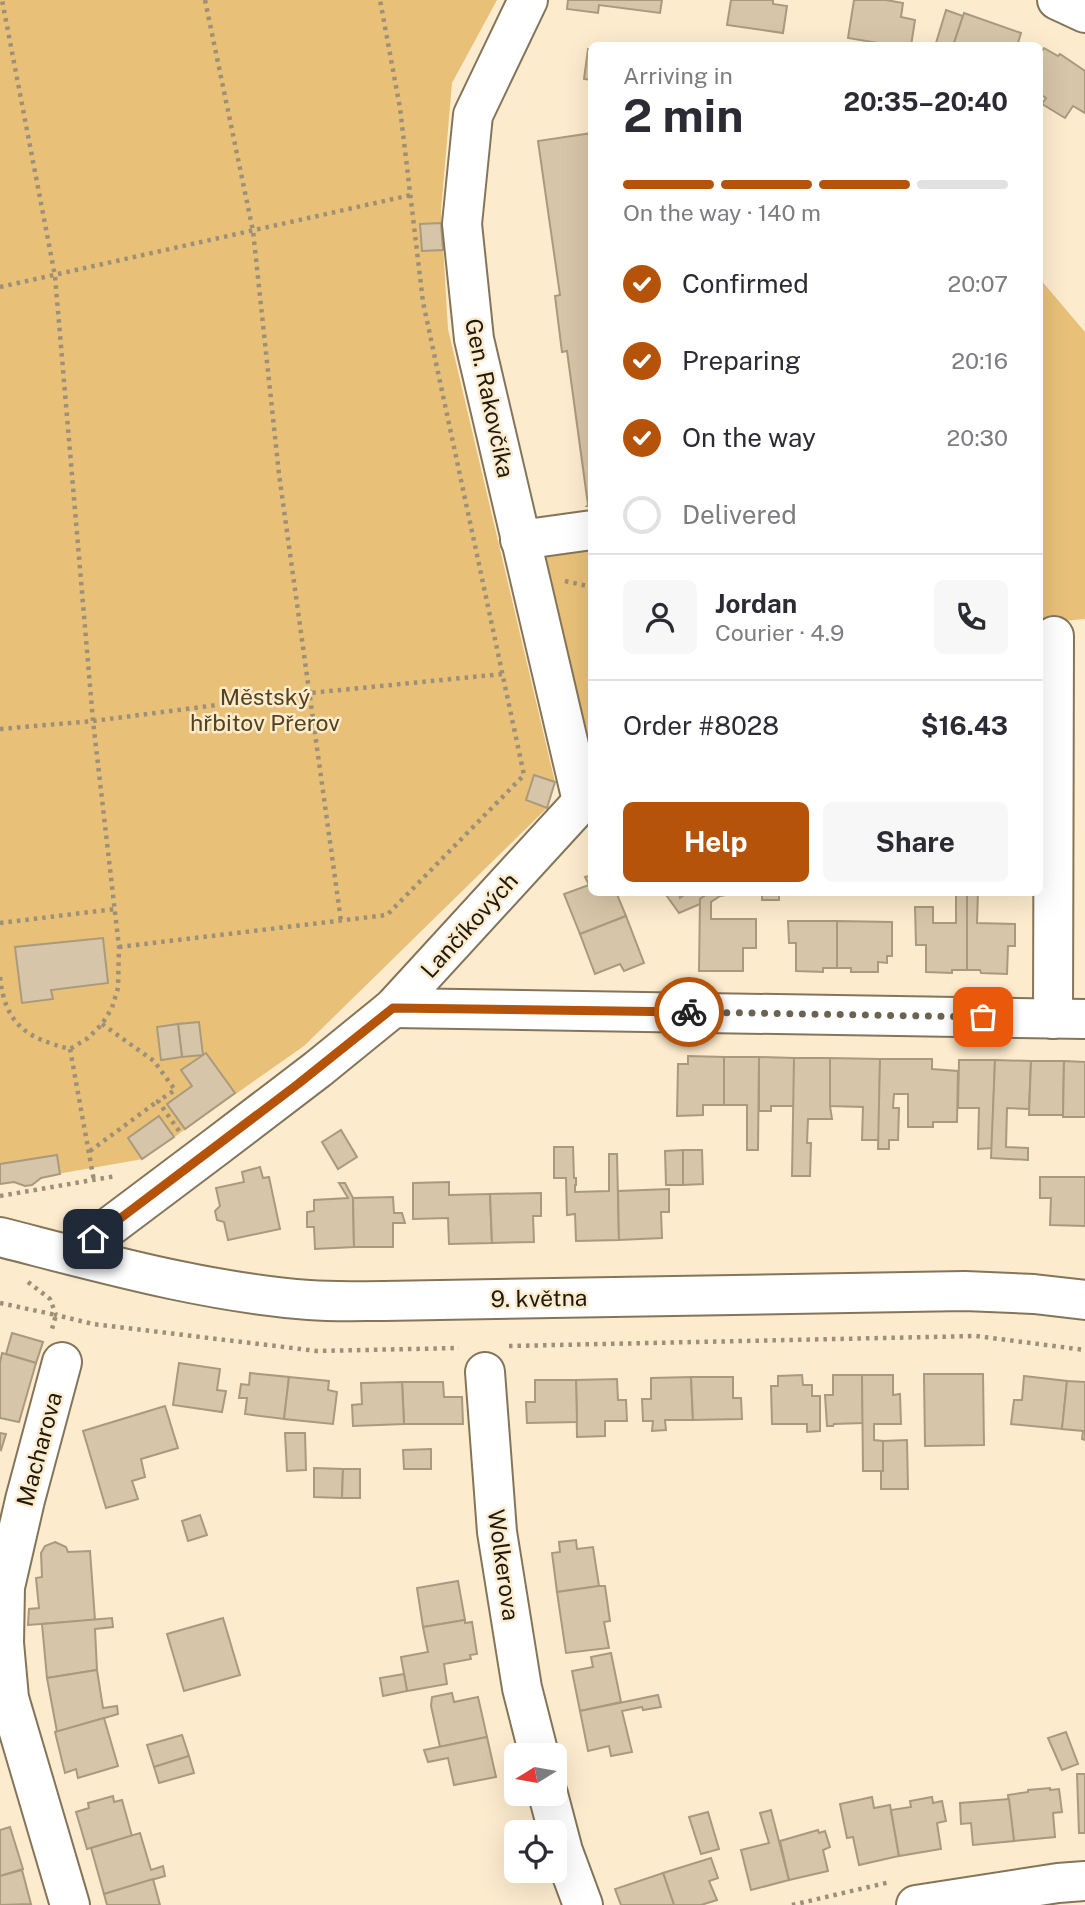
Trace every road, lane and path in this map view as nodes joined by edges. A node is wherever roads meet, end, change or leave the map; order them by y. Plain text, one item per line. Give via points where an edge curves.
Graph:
1 (2, 0) edge
2 (205, 0) edge
3 (380, 0) edge
4 (528, 0) edge
5 (1058, 0) edge
6 (2, 11) edge
7 (1085, 13) edge
8 (411, 195) junction
9 (253, 231) junction
10 (55, 276) junction
11 (0, 287) edge
12 (588, 531) edge
13 (520, 540) junction
14 (1059, 636) edge
15 (503, 674) junction
16 (310, 693) junction
17 (93, 720) junction
18 (0, 729) edge
19 (587, 796) edge
20 (115, 909) junction
21 (341, 921) junction
22 (0, 923) edge
23 (119, 947) junction
24 (0, 977) edge
25 (393, 1008) junction
26 (1069, 1019) edge
27 (102, 1024) junction
28 (70, 1049) junction
29 (158, 1101) junction
30 (184, 1137) dead end
31 (90, 1151) junction
32 (120, 1176) dead end
33 (94, 1181) junction
34 (0, 1196) edge
35 (0, 1237) edge
36 (72, 1255) junction
37 (25, 1280) dead end
38 (1085, 1300) edge
39 (0, 1303) edge
40 (56, 1315) junction
41 (1085, 1350) edge
42 (482, 1355) junction
43 (62, 1362) dead end
44 (535, 1743) edge
45 (551, 1806) edge
46 (1085, 1881) edge
47 (70, 1905) edge
48 (583, 1905) edge
49 (916, 1905) edge

1 - 6 path
2 - 9 path
3 - 8 path
4 - 13 street, Gen. Rakovčíka via 473,115 462,224 474,339
5 - 7 street
6 - 10 path
8 - 9 path
8 - 15 path via 424,302
9 - 10 path
9 - 16 path via 279,474
10 - 11 path
10 - 17 path
12 - 13 street
13 - 19 street, Gen. Rakovčíka
14 - 26 street
15 - 16 path
15 - 21 path via 524,775 387,915
16 - 17 path
16 - 21 path
17 - 18 path
17 - 20 path
19 - 25 street, Lančíkových
20 - 22 path
20 - 23 path
21 - 23 path
23 - 27 path via 118,988
24 - 28 path via 9,1014 30,1034
25 - 26 street
25 - 36 street, Lančíkových
27 - 28 path
27 - 29 path via 155,1060 175,1090
28 - 31 path
29 - 30 path
29 - 31 path
31 - 33 path
32 - 33 path
33 - 34 path
35 - 36 street, 9. května
36 - 38 street, 9. května via 158,1277 310,1300 965,1291
37 - 40 path via 50,1299
39 - 40 path
40 - 42 path via 93,1324 317,1350
41 - 42 path via 976,1336
42 - 44 street, Wolkerova via 497,1532
43 - 47 street, Macharova via 5,1587 4,1643 9,1698
45 - 48 street
46 - 49 street

